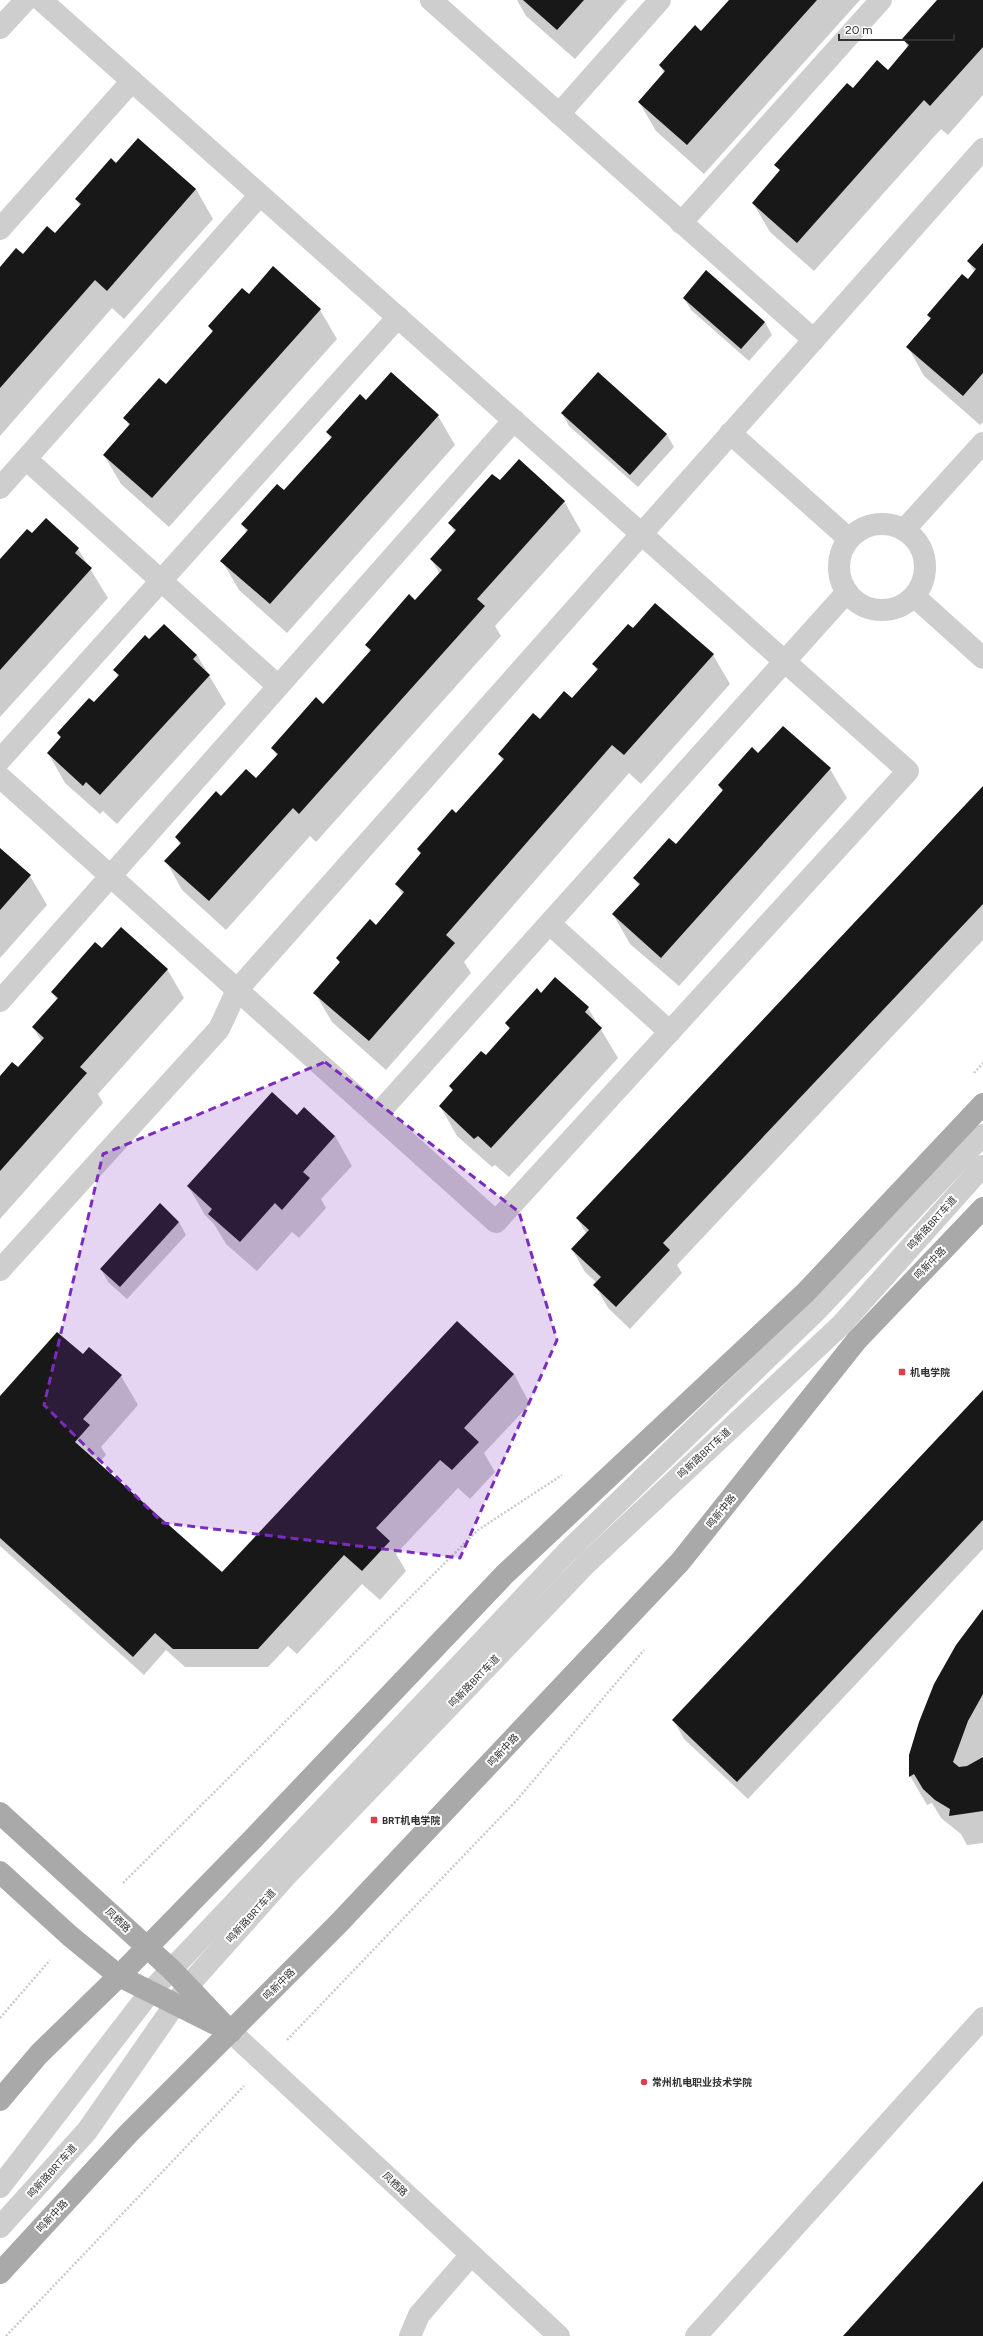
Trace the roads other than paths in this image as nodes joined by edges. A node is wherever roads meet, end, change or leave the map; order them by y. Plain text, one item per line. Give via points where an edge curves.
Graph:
1 (26, 0) edge
2 (40, 0) edge
3 (660, 0) edge
4 (881, 0) edge
5 (436, 2) edge
6 (0, 28) edge
7 (132, 81) junction
8 (559, 114) junction
9 (983, 149) edge
10 (260, 195) junction
11 (682, 223) junction
12 (0, 229) edge
13 (398, 317) junction
14 (814, 340) junction
15 (514, 420) junction
16 (730, 433) junction
17 (983, 443) edge
18 (26, 459) junction
19 (0, 488) edge
20 (904, 530) junction
21 (641, 533) junction
22 (849, 539) junction
23 (161, 581) junction
24 (847, 592) junction
25 (914, 596) junction
26 (983, 658) edge
27 (786, 662) junction
28 (278, 686) junction
29 (0, 760) edge
30 (0, 777) edge
31 (110, 876) junction
32 (550, 924) junction
33 (237, 990) junction
34 (0, 1001) edge
35 (670, 1032) junction
36 (983, 1104) edge
37 (377, 1115) junction
38 (983, 1135) edge
39 (983, 1166) edge
40 (983, 1208) edge
41 (0, 1270) edge
42 (0, 1813) edge
43 (0, 1872) edge
44 (147, 1948) junction
45 (172, 1970) junction
46 (119, 1976) junction
47 (151, 1991) junction
48 (181, 1995) junction
49 (983, 2018) edge
50 (231, 2032) junction
51 (0, 2100) edge
52 (0, 2187) edge
53 (0, 2228) edge
54 (471, 2255) junction
55 (0, 2273) edge
56 (410, 2336) edge
57 (559, 2336) edge
58 (696, 2336) edge

1 - 6 lane
2 - 7 lane
3 - 8 lane
4 - 11 lane
5 - 8 lane
7 - 10 lane
7 - 12 lane
8 - 11 lane
9 - 14 lane
10 - 13 lane
10 - 18 lane
11 - 14 lane
13 - 15 lane
13 - 23 lane
14 - 16 lane
15 - 21 lane
15 - 28 lane
16 - 21 lane
16 - 22 lane
17 - 20 lane
18 - 19 lane
18 - 23 lane
20 - 22 lane via 883,523 868,526
20 - 25 lane via 920,545 925,558 925,573 921,587
21 - 27 lane
21 - 33 lane
22 - 24 lane via 840,555 839,570
23 - 28 lane
23 - 29 lane
24 - 25 lane via 860,604 873,609 887,610 901,606
24 - 27 lane
25 - 26 lane
27 - 32 lane
27 - 35 lane via 908,771
28 - 31 lane
30 - 31 lane
31 - 33 lane
31 - 34 lane
32 - 35 lane
32 - 37 lane
33 - 37 lane
33 - 41 lane via 219,1029
35 - 37 lane via 496,1222
36 - 44 main road via 806,1292 504,1575
38 - 45 lane, 鸣新路BRT车道 via 818,1309 567,1552
39 - 48 lane, 鸣新路BRT车道 via 841,1325 588,1563 286,1876
40 - 50 main road, 鸣新中路 via 857,1340 680,1562 338,1924
42 - 44 main road, 凤栖路
43 - 46 main road, 凤栖路 via 70,1936
44 - 45 main road, 凤栖路
44 - 46 main road
45 - 47 lane, 鸣新路BRT车道
45 - 48 main road, 凤栖路
46 - 47 main road, 凤栖路
46 - 51 main road via 39,2054
47 - 48 main road, 凤栖路
47 - 52 lane, 鸣新路BRT车道
48 - 50 main road, 凤栖路
48 - 53 lane, 鸣新路BRT车道 via 88,2131
49 - 58 lane
50 - 54 lane, 凤栖路
50 - 55 main road, 鸣新中路 via 128,2134
54 - 56 lane via 419,2315
54 - 57 lane, 凤栖路

